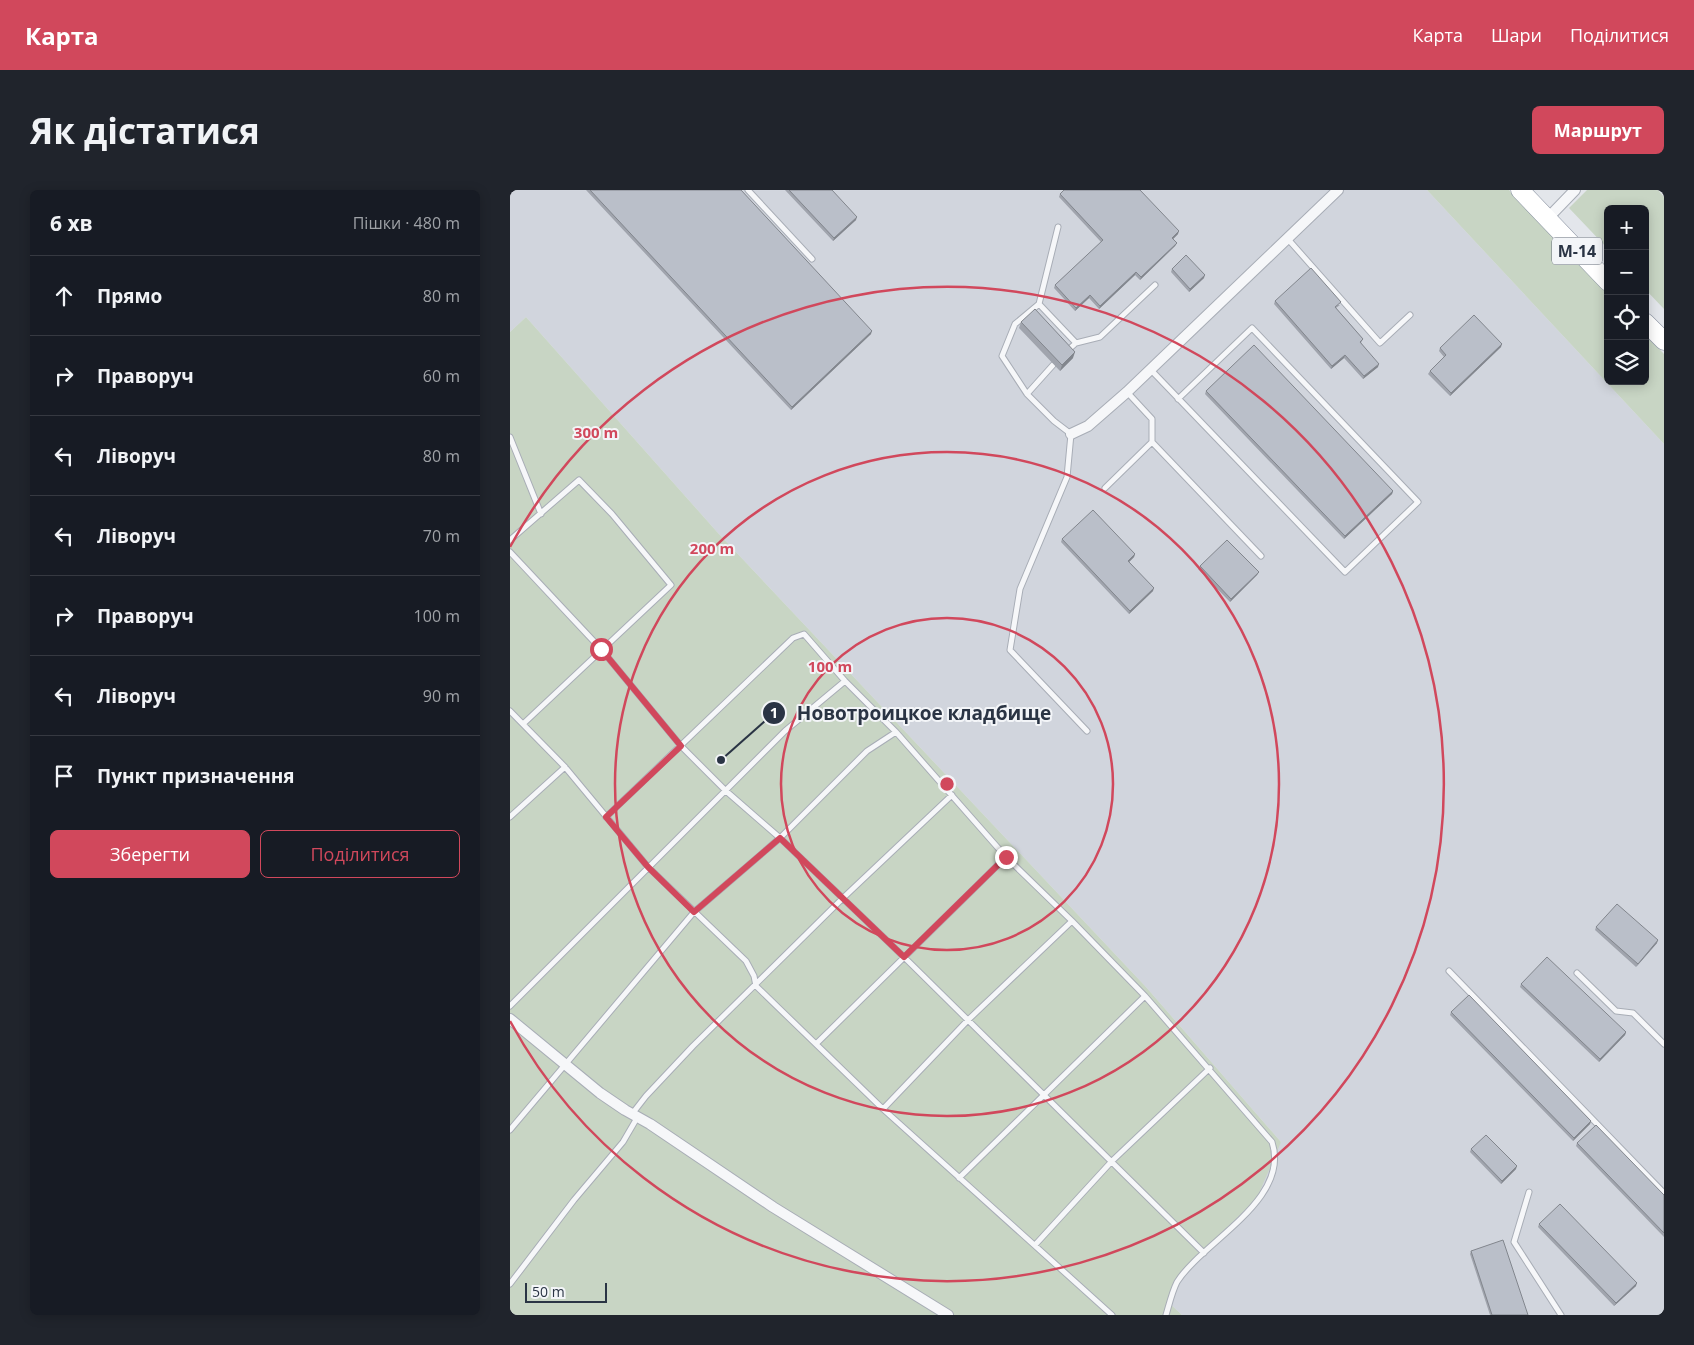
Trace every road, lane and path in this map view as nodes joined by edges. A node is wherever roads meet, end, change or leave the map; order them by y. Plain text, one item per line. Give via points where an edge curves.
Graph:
1 (748, 190) edge
2 (1338, 190) edge
3 (1520, 190) edge
4 (1575, 190) edge
5 (1547, 219) junction
6 (1058, 227) dead end
7 (1287, 238) junction
8 (812, 259) dead end
9 (1604, 278) edge
10 (1155, 285) dead end
11 (1040, 304) junction
12 (1410, 315) dead end
13 (1649, 326) edge
14 (1663, 338) edge
15 (1076, 343) junction
16 (1067, 352) edge
17 (1054, 365) edge
18 (1151, 370) junction
19 (1127, 392) junction
20 (1027, 394) junction
21 (1178, 399) junction
22 (1071, 434) junction
23 (510, 437) edge
24 (1152, 442) junction
25 (1105, 488) dead end
26 (541, 514) junction
27 (510, 540) edge
28 (510, 552) edge
29 (1261, 556) dead end
30 (601, 649) junction
31 (845, 681) junction
32 (510, 711) edge
33 (523, 724) junction
34 (1087, 731) dead end
35 (896, 732) junction
36 (681, 746) junction
37 (565, 767) junction
38 (726, 791) junction
39 (952, 795) junction
40 (510, 816) edge
41 (606, 817) junction
42 (780, 838) junction
43 (1006, 857) junction
44 (648, 867) junction
45 (843, 898) junction
46 (694, 912) junction
47 (1072, 920) junction
48 (904, 957) junction
49 (1449, 971) dead end
50 (1577, 973) dead end
51 (756, 986) junction
52 (1145, 996) junction
53 (510, 1006) edge
54 (510, 1019) edge
55 (968, 1020) junction
56 (817, 1043) junction
57 (1664, 1044) edge
58 (566, 1065) junction
59 (1210, 1068) junction
60 (1043, 1095) junction
61 (883, 1109) junction
62 (634, 1116) junction
63 (510, 1130) edge
64 (1112, 1161) junction
65 (959, 1178) junction
66 (1528, 1192) dead end
67 (1664, 1193) edge
68 (1035, 1245) junction
69 (1204, 1253) junction
70 (510, 1284) edge
71 (948, 1315) edge
72 (1112, 1315) edge
73 (1166, 1315) edge
74 (1561, 1315) edge

1 - 8 lane
2 - 7 street
3 - 5 highway, М-14
4 - 5 street
5 - 9 highway, М-14
6 - 11 lane
7 - 12 lane via 1380,343
7 - 18 street
10 - 15 lane via 1100,337
11 - 15 lane
11 - 20 lane via 1014,324 1002,356
13 - 14 highway
15 - 16 lane
17 - 20 lane
18 - 19 street
18 - 21 lane
19 - 22 street via 1088,426
19 - 24 lane via 1152,419
20 - 22 lane
21 - 21 lane via 1345,572 1418,502 1252,328
22 - 34 lane via 1067,477 1020,589 1010,650
23 - 26 lane
24 - 25 lane
24 - 29 lane
26 - 27 lane
26 - 30 lane via 579,480 671,585
28 - 30 lane
30 - 33 lane
30 - 36 lane
31 - 35 lane
31 - 36 lane via 804,634 793,638
31 - 38 lane via 785,731
32 - 33 lane
33 - 37 lane
35 - 39 lane
35 - 42 lane via 860,758
36 - 38 lane
36 - 41 lane
37 - 40 lane
37 - 41 lane
38 - 42 lane
38 - 44 lane
39 - 43 lane
39 - 45 lane
41 - 44 lane
42 - 45 lane
42 - 46 lane
43 - 47 lane
43 - 48 lane
44 - 46 lane
44 - 53 lane
45 - 48 lane
45 - 51 lane
46 - 51 lane via 746,961
46 - 58 lane
47 - 52 lane
47 - 55 lane
48 - 55 lane
48 - 56 lane
49 - 67 lane
50 - 57 lane via 1616,1011 1633,1013
51 - 56 lane
51 - 62 lane via 646,1096
52 - 59 lane
52 - 60 lane
54 - 58 street
55 - 60 lane
55 - 61 lane
56 - 61 lane
58 - 62 street
58 - 63 lane
59 - 64 lane
59 - 69 lane via 1272,1142 1275,1165 1263,1194 1237,1224
60 - 64 lane
60 - 65 lane
61 - 65 lane
62 - 70 lane via 623,1142
62 - 71 street
64 - 68 lane
64 - 69 lane
65 - 68 lane
66 - 74 lane via 1514,1242
68 - 72 lane
69 - 73 lane via 1178,1282

